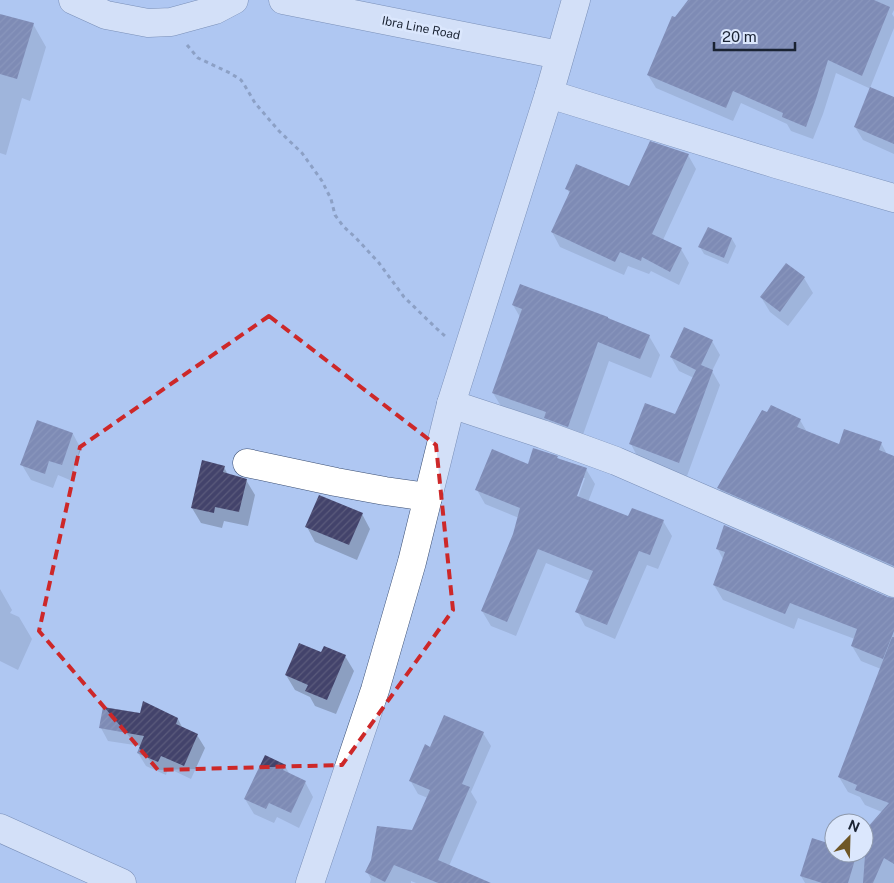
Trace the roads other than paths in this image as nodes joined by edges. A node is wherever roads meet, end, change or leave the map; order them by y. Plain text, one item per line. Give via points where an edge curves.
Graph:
1 (73, 0) edge
2 (234, 0) edge
3 (283, 0) edge
4 (576, 0) edge
5 (559, 55) junction
6 (549, 94) junction
7 (894, 198) edge
8 (451, 404) junction
9 (248, 462) dead end
10 (428, 497) junction
11 (894, 583) edge
12 (0, 828) edge
13 (122, 883) edge
14 (310, 883) edge

1 - 2 street via 106,15 148,23 171,22 215,10
3 - 5 street, Ibra Line Road
4 - 5 street
5 - 6 street
6 - 7 street
6 - 8 street
8 - 10 street
8 - 11 street via 616,461
9 - 10 street via 336,482
10 - 14 street via 375,690
12 - 13 street

